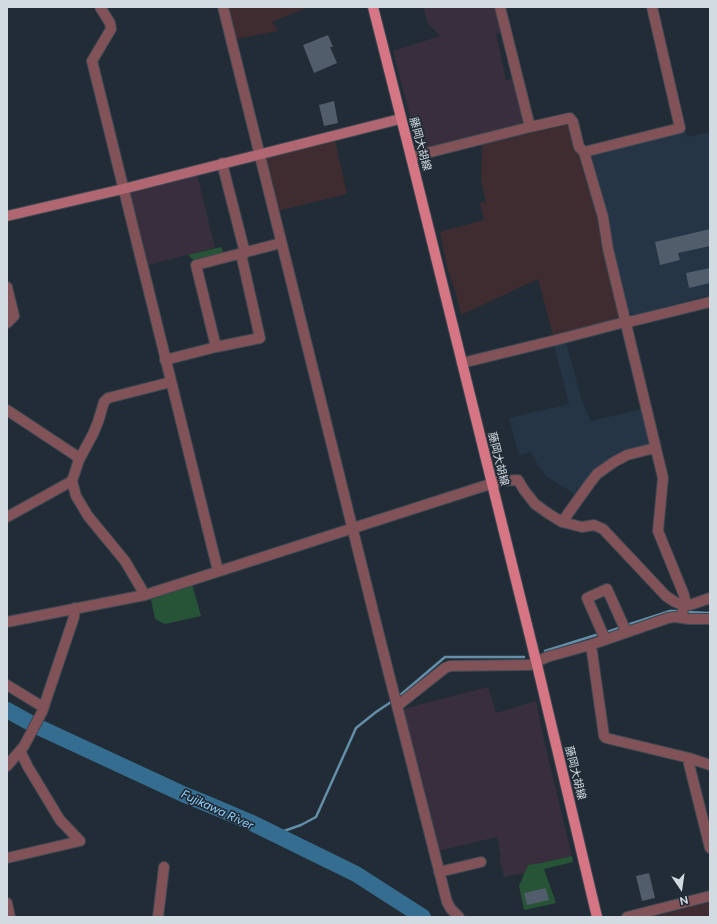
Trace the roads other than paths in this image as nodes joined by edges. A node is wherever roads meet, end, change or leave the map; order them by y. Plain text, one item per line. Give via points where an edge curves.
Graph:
1 (100, 7) edge
2 (223, 7) edge
3 (373, 7) edge
4 (500, 7) edge
5 (652, 7) edge
6 (400, 118) junction
7 (530, 127) junction
8 (584, 152) junction
9 (259, 154) junction
10 (411, 157) junction
11 (222, 163) junction
12 (123, 188) junction
13 (7, 216) edge
14 (282, 243) junction
15 (243, 253) junction
16 (7, 287) edge
17 (710, 302) edge
18 (625, 322) junction
19 (7, 323) edge
20 (216, 348) junction
21 (165, 360) junction
22 (462, 363) junction
23 (171, 382) junction
24 (7, 410) edge
25 (655, 448) junction
26 (79, 460) junction
27 (72, 481) junction
28 (492, 484) junction
29 (7, 517) edge
30 (562, 522) junction
31 (353, 528) junction
32 (218, 570) junction
33 (145, 594) junction
34 (710, 598) edge
35 (75, 608) junction
36 (683, 611) junction
37 (710, 619) edge
38 (7, 622) edge
39 (624, 628) junction
40 (604, 635) junction
41 (590, 645) junction
42 (536, 662) junction
43 (7, 685) edge
44 (396, 701) junction
45 (42, 710) junction
46 (22, 748) junction
47 (688, 758) junction
48 (710, 765) edge
49 (7, 766) edge
50 (710, 848) edge
51 (7, 858) edge
52 (481, 862) dead end
53 (164, 866) dead end
54 (439, 872) junction
55 (710, 896) edge
56 (7, 903) edge
57 (10, 917) edge
58 (158, 917) edge
59 (459, 917) edge
60 (596, 917) edge
61 (627, 917) edge

1 - 12 street via 110,23 111,30 92,61
2 - 9 street
3 - 6 main road, 藤岡大胡線
4 - 7 street
5 - 8 street via 680,128
6 - 9 street
6 - 10 main road, 藤岡大胡線
7 - 8 street via 570,118 579,147
7 - 10 street
8 - 18 street via 603,216
9 - 11 street
9 - 14 street
10 - 22 main road, 藤岡大胡線
11 - 12 street
11 - 15 street
12 - 13 street
12 - 21 street
14 - 15 street
14 - 31 street
15 - 20 street via 260,338
15 - 20 street via 196,265
16 - 19 street via 14,316
17 - 18 street
18 - 22 street
18 - 25 street
20 - 21 street
21 - 23 street
22 - 28 main road, 藤岡大胡線
23 - 26 street via 108,398
23 - 32 street
24 - 26 street
25 - 30 street via 627,455 603,470 590,483
25 - 36 street via 662,478 658,531 684,595
26 - 27 street
27 - 29 street
27 - 33 street via 76,496 88,516 125,561
28 - 30 street via 518,480 535,504
28 - 31 street
28 - 42 main road, 藤岡大胡線
30 - 36 street via 582,527 594,525 603,529
31 - 32 street
31 - 44 street
32 - 33 street
33 - 35 street
34 - 36 street via 690,605
35 - 38 street
35 - 45 street
36 - 37 street
36 - 39 street via 675,617
39 - 40 street
39 - 40 street via 607,589 587,598
40 - 41 street
41 - 42 street
41 - 47 street via 604,736
42 - 44 street via 526,665 450,666
42 - 60 main road, 藤岡大胡線
43 - 45 street
44 - 54 street
45 - 46 street
46 - 49 street
46 - 51 street via 28,767 60,820 80,841
47 - 48 street
47 - 50 street
52 - 54 street
53 - 58 street
54 - 59 street via 446,902
55 - 61 street
56 - 57 street

